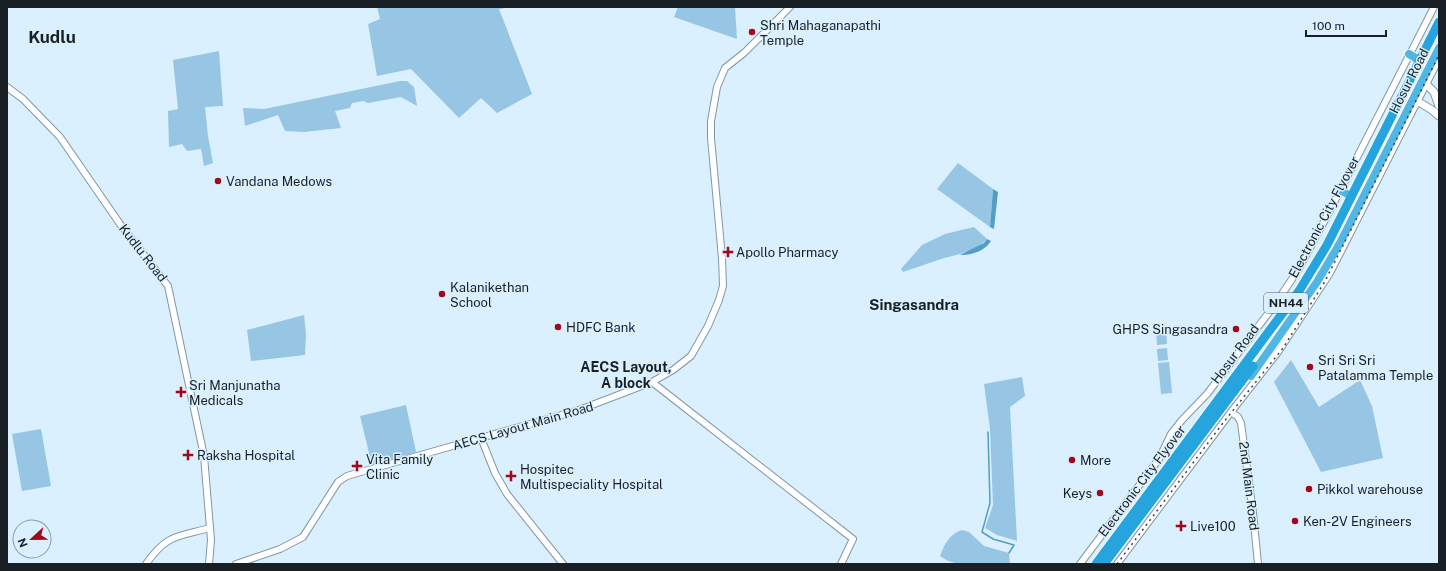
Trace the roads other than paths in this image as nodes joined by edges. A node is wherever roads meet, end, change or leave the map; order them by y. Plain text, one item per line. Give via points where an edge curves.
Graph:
1 (790, 7) edge
2 (1434, 7) edge
3 (1439, 15) edge
4 (1439, 22) edge
5 (1439, 34) edge
6 (1439, 48) edge
7 (1409, 54) junction
8 (1439, 58) edge
9 (1417, 59) junction
10 (1426, 84) junction
11 (7, 87) edge
12 (1415, 100) junction
13 (1439, 106) edge
14 (1439, 116) edge
15 (1340, 190) junction
16 (1349, 194) junction
17 (652, 382) junction
18 (1231, 412) junction
19 (481, 438) junction
20 (210, 528) junction
21 (146, 564) edge
22 (209, 564) edge
23 (236, 564) edge
24 (563, 564) edge
25 (841, 564) edge
26 (1080, 564) edge
27 (1092, 564) edge
28 (1096, 564) edge
29 (1104, 564) edge
30 (1109, 564) edge
31 (1117, 564) edge
32 (1258, 564) edge

1 - 17 street, AECS Layout Main Road via 750,48 725,68 717,87 711,138 722,258 721,292 695,352 677,368
2 - 7 street
3 - 9 highway, Hosur Road / NH44
4 - 28 highway, Electronic City Flyover via 1327,245 1299,291
5 - 29 highway, Electronic City Flyover via 1324,260 1292,310
6 - 12 highway, Hosur Road / NH44
7 - 9 highway
7 - 15 street
8 - 10 street
9 - 16 highway, Hosur Road / NH44
10 - 12 street
10 - 13 main road via 1434,92
11 - 20 street, Kudlu Road via 23,99 60,138 120,224 168,286 204,456
12 - 14 main road
12 - 18 street via 1330,273 1278,352
12 - 30 highway, Hosur Road / NH44 via 1340,243 1313,288 1277,341
15 - 16 highway
15 - 26 street via 1298,270 1276,303 1207,394 1175,429 1158,459
16 - 27 highway, Hosur Road / NH44 via 1324,243 1272,324
17 - 19 street, AECS Layout Main Road via 579,410
17 - 25 street via 853,539
18 - 31 street
18 - 32 street, 2nd Main Road via 1241,422
19 - 23 street, AECS Layout Main Road via 347,476 338,482 303,537 280,549
19 - 24 street via 495,473 507,494
20 - 21 street via 169,539
20 - 22 street, Kudlu Road

